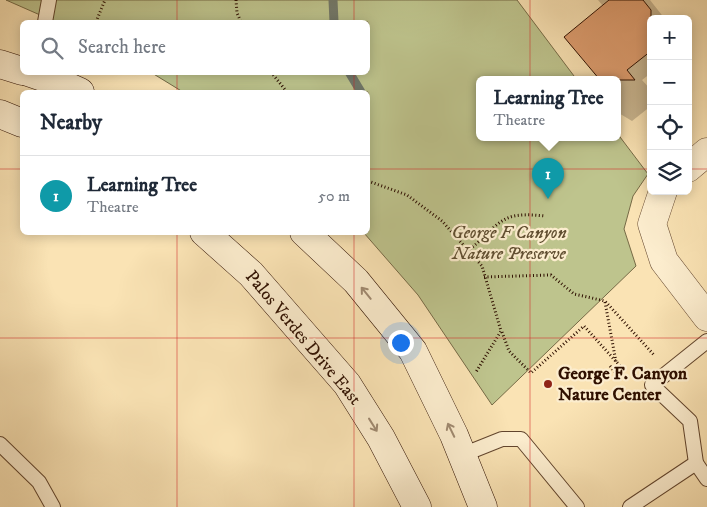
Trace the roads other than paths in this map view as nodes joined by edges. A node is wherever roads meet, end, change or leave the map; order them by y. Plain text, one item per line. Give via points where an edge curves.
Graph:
1 (49, 0) edge
2 (45, 20) edge
3 (0, 64) edge
4 (20, 70) edge
5 (36, 75) edge
6 (76, 90) edge
7 (0, 114) edge
8 (20, 122) edge
9 (707, 152) edge
10 (692, 165) edge
11 (662, 195) edge
12 (207, 235) edge
13 (307, 235) edge
14 (707, 317) edge
15 (707, 341) edge
16 (0, 444) edge
17 (462, 455) junction
18 (696, 463) junction
19 (707, 478) edge
20 (53, 507) edge
21 (417, 507) edge
22 (483, 507) edge
23 (577, 507) edge
24 (630, 507) edge

1 - 2 lane
3 - 4 main road
5 - 6 main road
7 - 8 main road
9 - 10 main road
11 - 14 main road via 652,224 664,261
12 -> 21 main road, Palos Verdes Drive East via 251,274 347,384 381,438
17 -> 13 main road via 413,352 356,281
15 - 18 lane via 652,384 690,421
16 - 20 lane via 39,482
17 - 22 main road
17 - 23 lane via 502,439 521,439
18 - 19 lane
18 - 24 lane

